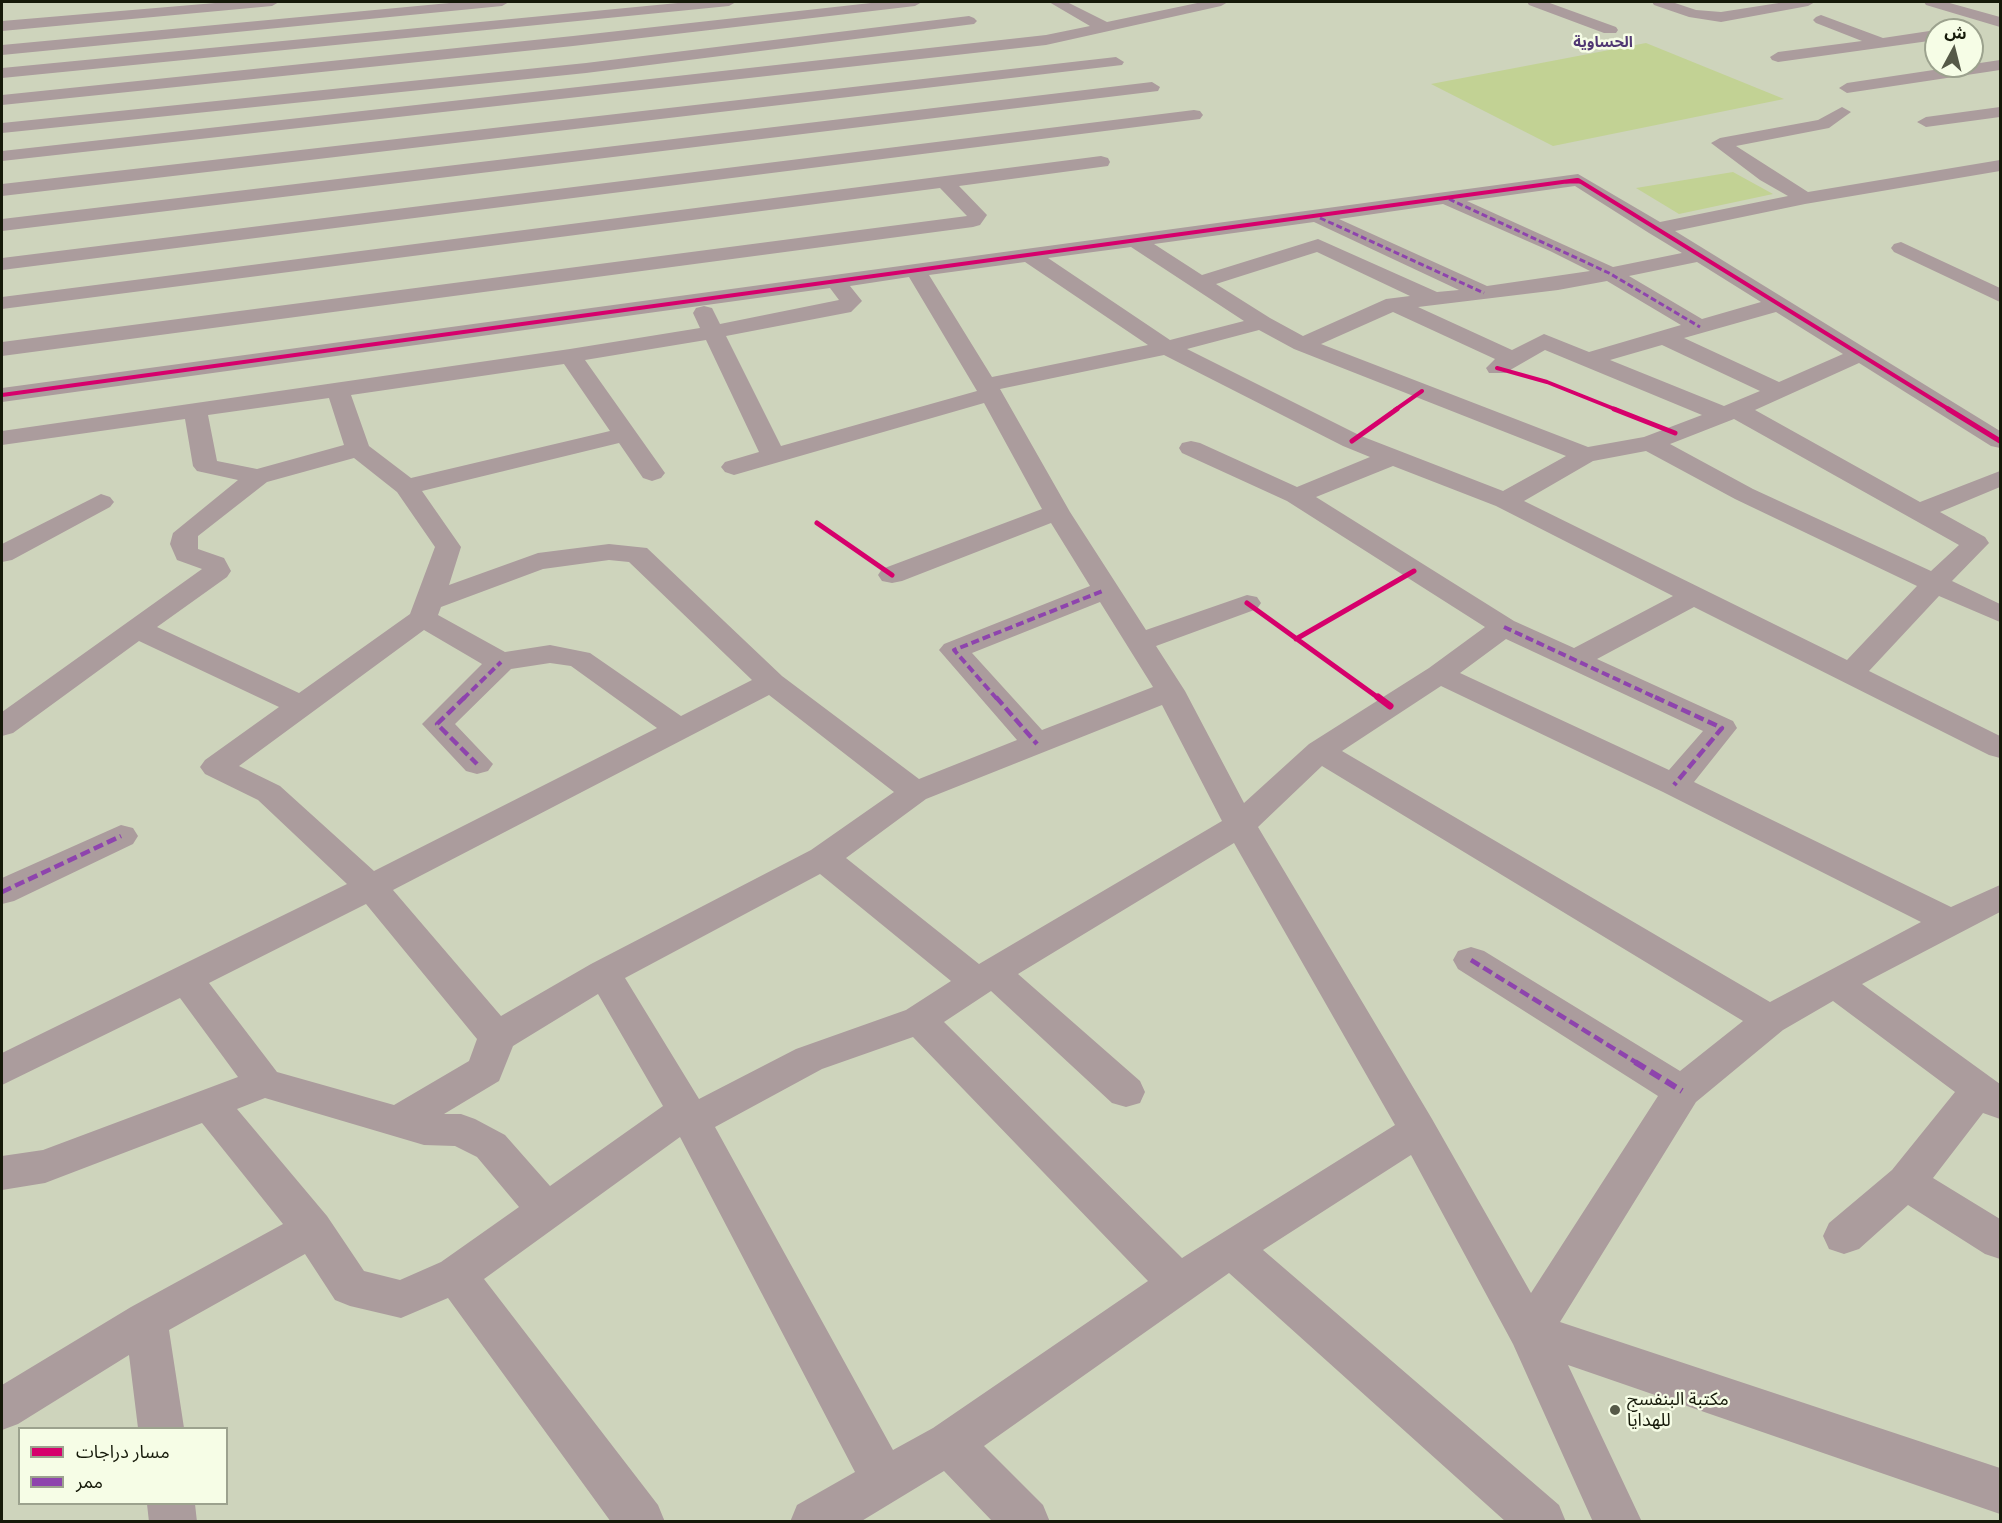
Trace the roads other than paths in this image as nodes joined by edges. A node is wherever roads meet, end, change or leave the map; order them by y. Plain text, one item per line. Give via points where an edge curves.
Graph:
1 (272, 2) edge
2 (502, 2) edge
3 (729, 2) edge
4 (915, 2) edge
5 (1056, 2) edge
6 (1221, 2) edge
7 (1534, 2) edge
8 (1659, 2) edge
9 (1714, 2) edge
10 (1808, 2) edge
11 (1931, 2) edge
12 (246, 3) edge
13 (827, 7) edge
14 (559, 10) edge
15 (1744, 13) junction
16 (1821, 20) dead end
17 (969, 21) dead end
18 (2001, 25) edge
19 (2, 26) edge
20 (246, 26) junction
21 (1103, 26) junction
22 (1984, 29) edge
23 (1610, 30) dead end
24 (859, 36) junction
25 (1924, 37) edge
26 (1046, 40) junction
27 (573, 41) junction
28 (1882, 43) junction
29 (246, 49) junction
30 (2, 50) edge
31 (1778, 57) dead end
32 (881, 59) junction
33 (1116, 62) junction
34 (2001, 65) edge
35 (586, 68) junction
36 (2, 73) edge
37 (246, 75) junction
38 (901, 87) junction
39 (1152, 87) junction
40 (1847, 88) dead end
41 (597, 90) junction
42 (2, 100) edge
43 (247, 103) junction
44 (1842, 112) dead end
45 (2001, 112) edge
46 (932, 113) junction
47 (611, 120) junction
48 (1926, 122) dead end
49 (2, 128) edge
50 (247, 129) junction
51 (960, 144) junction
52 (626, 150) junction
53 (876, 155) junction
54 (2, 156) edge
55 (247, 162) junction
56 (1101, 162) dead end
57 (2001, 166) edge
58 (1972, 171) junction
59 (944, 182) junction
60 (642, 184) junction
61 (2001, 185) edge
62 (901, 187) junction
63 (2, 190) edge
64 (247, 195) junction
65 (1447, 198) junction
66 (1805, 198) junction
67 (1317, 216) junction
68 (659, 218) junction
69 (2, 225) edge
70 (1656, 229) junction
71 (248, 233) junction
72 (1136, 241) junction
73 (944, 245) junction
74 (1901, 248) dead end
75 (1029, 255) junction
76 (1698, 256) junction
77 (678, 259) junction
78 (2, 264) edge
79 (916, 271) junction
80 (248, 272) junction
81 (1609, 273) junction
82 (836, 282) junction
83 (1200, 282) junction
84 (1484, 293) junction
85 (2001, 296) edge
86 (1434, 299) junction
87 (698, 300) junction
88 (2, 303) edge
89 (1394, 304) junction
90 (1779, 304) junction
91 (248, 316) junction
92 (1262, 323) junction
93 (1700, 327) junction
94 (713, 332) junction
95 (1663, 338) junction
96 (1302, 344) junction
97 (1167, 348) junction
98 (2, 349) edge
99 (1861, 354) junction
100 (570, 356) junction
101 (1588, 359) junction
102 (249, 362) junction
103 (337, 388) junction
104 (989, 389) junction
105 (1779, 391) junction
106 (2, 395) edge
107 (249, 401) junction
108 (195, 409) junction
109 (1730, 412) junction
110 (626, 434) junction
111 (2, 438) edge
112 (2001, 441) edge
113 (1650, 443) junction
114 (1191, 448) dead end
115 (358, 449) junction
116 (1586, 455) junction
117 (773, 456) junction
118 (1392, 456) junction
119 (734, 467) dead end
120 (652, 473) dead end
121 (258, 477) junction
122 (2001, 478) edge
123 (406, 487) junction
124 (1296, 496) junction
125 (101, 501) dead end
126 (1505, 501) junction
127 (1920, 511) junction
128 (1057, 512) junction
129 (2, 554) edge
130 (892, 575) dead end
131 (1935, 583) junction
132 (1105, 590) junction
133 (1695, 595) junction
134 (1247, 603) dead end
135 (425, 610) junction
136 (2001, 614) edge
137 (1504, 627) junction
138 (138, 629) junction
139 (1138, 644) junction
140 (1574, 660) junction
141 (501, 662) junction
142 (1852, 672) junction
143 (1439, 674) junction
144 (771, 682) junction
145 (1170, 691) junction
146 (301, 705) junction
147 (2, 726) edge
148 (679, 729) junction
149 (1036, 744) junction
150 (2001, 748) edge
151 (1320, 751) junction
152 (477, 764) dead end
153 (1674, 785) junction
154 (915, 792) junction
155 (1240, 825) junction
156 (121, 836) dead end
157 (823, 858) junction
158 (371, 887) junction
159 (2, 892) edge
160 (2001, 897) edge
161 (1950, 922) junction
162 (1471, 960) dead end
163 (604, 973) junction
164 (985, 977) junction
165 (186, 979) junction
166 (1834, 983) junction
167 (919, 1020) junction
168 (1770, 1020) junction
169 (497, 1037) junction
170 (2, 1070) edge
171 (264, 1083) junction
172 (1682, 1091) junction
173 (1126, 1092) dead end
174 (1990, 1097) edge
175 (208, 1102) junction
176 (689, 1116) junction
177 (398, 1122) junction
178 (1418, 1130) junction
179 (2, 1173) edge
180 (1906, 1182) junction
181 (546, 1210) junction
182 (312, 1229) junction
183 (1844, 1236) dead end
184 (2001, 1241) edge
185 (1231, 1248) junction
186 (456, 1275) junction
187 (1179, 1284) junction
188 (146, 1321) junction
189 (1530, 1332) junction
190 (2, 1409) edge
191 (161, 1427) edge
192 (949, 1443) junction
193 (884, 1480) junction
194 (2001, 1491) edge
195 (171, 1505) edge
196 (821, 1519) edge
197 (173, 1521) edge
198 (641, 1521) edge
199 (1026, 1521) edge
200 (1542, 1521) edge
201 (1617, 1521) edge

1 - 12 street
2 - 20 street
3 - 14 street
4 - 13 street
5 - 21 street
6 - 21 street
7 - 23 street
8 - 15 street via 1707,17
9 - 15 street
10 - 15 street
11 - 18 street
12 - 19 street
12 - 20 street
13 - 27 street
14 - 27 street
14 - 29 street
16 - 28 street
17 - 24 street
18 - 22 street
20 - 29 street
20 - 30 street
21 - 26 street
24 - 32 street
24 - 35 street
25 - 28 street
26 - 32 street
26 - 33 street via 1077,45
27 - 35 street
27 - 37 street
28 - 31 street
29 - 36 street
29 - 37 street
32 - 38 street
32 - 41 street
33 - 38 street
33 - 39 street
34 - 40 street
35 - 41 street
35 - 43 street
37 - 42 street
37 - 43 street
38 - 47 street
39 - 46 street
39 - 51 street via 1194,115
41 - 47 street
41 - 50 street
43 - 49 street
43 - 50 street
44 - 66 street via 1823,124 1720,143
45 - 48 street
46 - 51 street
46 - 52 street
47 - 52 street
47 - 55 street
50 - 54 street
50 - 55 street
51 - 53 street
52 - 60 street
52 - 64 street
53 - 60 street
53 - 62 street
55 - 63 street
55 - 64 street
56 - 59 street
57 - 58 street
58 - 61 street
58 - 66 street
59 - 62 street
59 - 73 street via 977,215
60 - 68 street
60 - 71 street
62 - 68 street
64 - 69 street
64 - 71 street
65 - 67 street
65 - 70 street via 1578,180
65 - 81 street
66 - 70 street
67 - 72 street
67 - 84 street
68 - 77 street
68 - 80 street
70 - 76 street
71 - 78 street
71 - 80 street
72 - 75 street
72 - 83 street
73 - 75 street
73 - 77 street
73 - 79 street
74 - 85 street
75 - 97 street
76 - 81 street
76 - 90 street
77 - 87 street
77 - 91 street
79 - 82 street
79 - 104 street
80 - 88 street
80 - 91 street
81 - 84 street via 1558,285
81 - 93 street
82 - 87 street
82 - 94 street via 850,301 843,307
83 - 86 street via 1318,244
83 - 92 street
84 - 86 street
86 - 89 street
87 - 94 street
87 - 102 street
89 - 96 street
89 - 101 street via 1505,363 1544,341
90 - 93 street
90 - 99 street
91 - 98 street
91 - 102 street
92 - 96 street
92 - 97 street
93 - 95 street
94 - 100 street
94 - 117 street
95 - 101 street
95 - 105 street
96 - 116 street
97 - 104 street
97 - 118 street via 1352,441
99 - 105 street
99 - 112 street
100 - 103 street
100 - 110 street
101 - 109 street
102 - 106 street
102 - 107 street
103 - 107 street
103 - 115 street
104 - 117 street
104 - 128 street
105 - 109 street
107 - 108 street
108 - 111 street
108 - 121 street via 206,466
109 - 113 street
109 - 127 street
110 - 120 street
110 - 123 street
113 - 116 street
113 - 131 street via 1744,494
114 - 124 street
115 - 121 street
115 - 123 street
116 - 126 street
117 - 119 street
118 - 124 street
118 - 126 street
121 - 138 street via 186,533 183,543 187,554 214,564 217,571
122 - 127 street
123 - 135 street via 448,547
124 - 137 street
125 - 129 street
126 - 133 street
127 - 131 street via 1976,543
128 - 130 street
128 - 132 street
131 - 136 street
131 - 142 street
132 - 139 street
132 - 149 street via 954,650
133 - 140 street
133 - 142 street
134 - 139 street
135 - 141 street
135 - 144 street via 538,561 609,552 637,554
135 - 146 street
137 - 140 street
137 - 143 street
138 - 146 street
138 - 147 street
139 - 145 street
140 - 153 street via 1722,728
141 - 148 street via 550,654 580,659
141 - 152 street via 437,724
142 - 150 street
143 - 151 street
143 - 153 street
144 - 148 street
144 - 154 street
145 - 149 street
145 - 155 street
146 - 158 street via 216,767 269,793
148 - 158 street
149 - 154 street
151 - 155 street
151 - 168 street
153 - 161 street
154 - 157 street
155 - 164 street
155 - 178 street
156 - 159 street
157 - 163 street
157 - 164 street
158 - 165 street
158 - 169 street
160 - 161 street
161 - 166 street
162 - 172 street
163 - 169 street
163 - 176 street
164 - 167 street
164 - 173 street
165 - 170 street
165 - 171 street
166 - 168 street
166 - 174 street
167 - 176 street via 809,1059
167 - 187 street
168 - 172 street
169 - 177 street via 485,1070
171 - 175 street
171 - 177 street
172 - 189 street
174 - 180 street
175 - 179 street via 45,1166
175 - 182 street
176 - 181 street
176 - 193 street
177 - 181 street via 424,1129 461,1130 491,1146
178 - 185 street
178 - 189 street
180 - 183 street
180 - 184 street
181 - 186 street
182 - 186 street via 350,1287 401,1299
182 - 188 street
185 - 187 street
185 - 200 street
186 - 198 street
187 - 192 street
188 - 190 street
188 - 191 street
189 - 194 street
189 - 201 street
192 - 193 street
192 - 199 street
193 - 196 street
195 - 197 street

